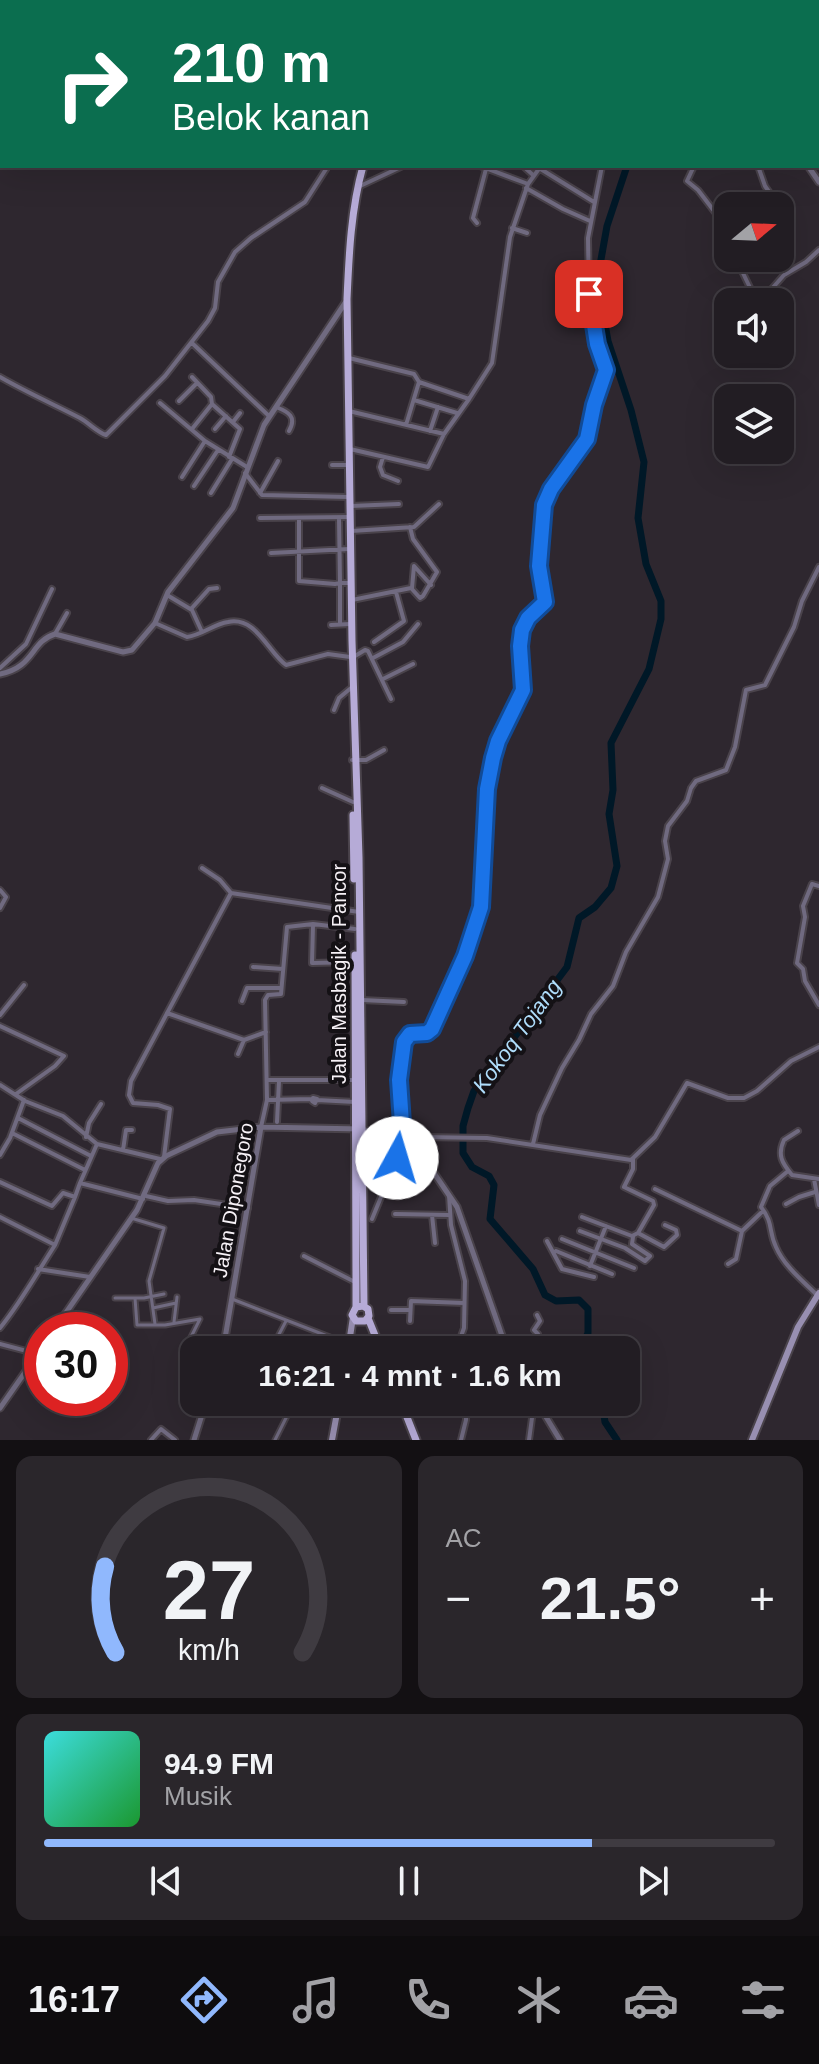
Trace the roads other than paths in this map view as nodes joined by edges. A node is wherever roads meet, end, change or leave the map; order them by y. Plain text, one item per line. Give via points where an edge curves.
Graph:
1 (327, 168) edge
2 (363, 168) edge
3 (399, 168) edge
4 (525, 168) edge
5 (539, 168) edge
6 (542, 168) edge
7 (602, 168) edge
8 (693, 168) edge
9 (759, 168) edge
10 (486, 169) joint
11 (533, 175) junction
12 (527, 186) junction
13 (358, 187) junction
14 (770, 192) edge
15 (594, 202) junction
16 (714, 209) edge
17 (590, 221) junction
18 (477, 223) dead end
19 (512, 228) junction
20 (527, 233) dead end
21 (819, 250) edge
22 (794, 269) edge
23 (742, 272) edge
24 (789, 272) edge
25 (347, 299) junction
26 (192, 343) junction
27 (349, 358) junction
28 (0, 377) edge
29 (192, 377) dead end
30 (419, 382) junction
31 (197, 383) junction
32 (469, 399) junction
33 (414, 400) junction
34 (179, 401) dead end
35 (160, 403) dead end
36 (212, 404) junction
37 (276, 407) junction
38 (438, 407) junction
39 (349, 411) junction
40 (240, 413) dead end
41 (458, 413) junction
42 (226, 416) junction
43 (269, 416) junction
44 (233, 422) junction
45 (406, 425) junction
46 (192, 429) junction
47 (215, 429) dead end
48 (289, 431) dead end
49 (430, 431) junction
50 (444, 434) junction
51 (205, 441) junction
52 (350, 449) junction
53 (218, 450) junction
54 (383, 457) junction
55 (230, 458) junction
56 (278, 461) dead end
57 (332, 465) dead end
58 (350, 465) junction
59 (246, 470) junction
60 (182, 477) dead end
61 (398, 481) dead end
62 (194, 486) dead end
63 (241, 487) junction
64 (258, 491) junction
65 (211, 493) dead end
66 (351, 501) junction
67 (399, 504) dead end
68 (439, 504) dead end
69 (350, 517) junction
70 (260, 518) dead end
71 (339, 518) junction
72 (299, 519) junction
73 (410, 527) junction
74 (351, 531) junction
75 (340, 549) junction
76 (351, 549) junction
77 (298, 551) junction
78 (271, 553) dead end
79 (819, 567) edge
80 (340, 583) junction
81 (352, 583) junction
82 (431, 585) junction
83 (217, 588) dead end
84 (412, 588) junction
85 (52, 589) dead end
86 (396, 592) junction
87 (166, 595) junction
88 (352, 600) junction
89 (191, 609) junction
90 (67, 613) dead end
91 (155, 623) junction
92 (340, 624) junction
93 (352, 624) junction
94 (418, 624) dead end
95 (331, 625) dead end
96 (202, 632) junction
97 (55, 634) junction
98 (374, 642) dead end
99 (352, 656) junction
100 (373, 658) junction
101 (413, 664) dead end
102 (0, 671) edge
103 (383, 679) junction
104 (351, 688) junction
105 (391, 699) dead end
106 (334, 710) dead end
107 (384, 750) dead end
108 (354, 760) junction
109 (322, 788) dead end
110 (353, 802) junction
111 (356, 828) junction
112 (202, 868) dead end
113 (819, 886) edge
114 (0, 890) edge
115 (231, 893) junction
116 (0, 908) edge
117 (357, 912) junction
118 (313, 924) junction
119 (355, 929) junction
120 (355, 962) junction
121 (253, 967) dead end
122 (283, 969) junction
123 (24, 985) dead end
124 (281, 988) junction
125 (360, 1000) junction
126 (242, 1001) dead end
127 (404, 1002) dead end
128 (819, 1005) edge
129 (167, 1013) junction
130 (0, 1015) edge
131 (0, 1026) edge
132 (266, 1032) junction
133 (244, 1040) junction
134 (819, 1047) edge
135 (238, 1054) dead end
136 (267, 1080) junction
137 (279, 1080) junction
138 (355, 1080) junction
139 (0, 1085) edge
140 (16, 1094) junction
141 (24, 1100) junction
142 (267, 1100) junction
143 (277, 1100) junction
144 (355, 1102) junction
145 (101, 1104) dead end
146 (18, 1118) junction
147 (277, 1122) dead end
148 (261, 1127) junction
149 (358, 1129) junction
150 (132, 1130) dead end
151 (798, 1131) dead end
152 (12, 1133) junction
153 (86, 1137) junction
154 (406, 1139) junction
155 (97, 1144) junction
156 (533, 1144) junction
157 (123, 1150) junction
158 (0, 1154) edge
159 (91, 1156) junction
160 (162, 1158) junction
161 (633, 1159) junction
162 (85, 1170) junction
163 (788, 1171) junction
164 (817, 1179) edge
165 (0, 1182) edge
166 (80, 1183) junction
167 (655, 1189) dead end
168 (448, 1192) junction
169 (815, 1192) junction
170 (75, 1197) junction
171 (144, 1198) junction
172 (786, 1204) dead end
173 (819, 1205) edge
174 (248, 1208) junction
175 (763, 1211) junction
176 (395, 1214) dead end
177 (432, 1215) junction
178 (449, 1215) junction
179 (0, 1217) edge
180 (582, 1217) dead end
181 (131, 1218) junction
182 (372, 1219) dead end
183 (665, 1225) dead end
184 (606, 1226) junction
185 (580, 1231) dead end
186 (742, 1231) junction
187 (636, 1235) junction
188 (562, 1239) dead end
189 (601, 1239) junction
190 (547, 1241) dead end
191 (435, 1243) dead end
192 (55, 1245) junction
193 (554, 1250) junction
194 (596, 1253) junction
195 (304, 1256) dead end
196 (728, 1264) dead end
197 (590, 1266) junction
198 (634, 1268) dead end
199 (38, 1269) junction
200 (612, 1274) dead end
201 (90, 1277) junction
202 (594, 1277) dead end
203 (356, 1283) junction
204 (164, 1294) dead end
205 (818, 1294) edge
206 (152, 1297) junction
207 (177, 1297) dead end
208 (115, 1298) dead end
209 (135, 1298) junction
210 (232, 1299) junction
211 (176, 1303) junction
212 (464, 1303) junction
213 (360, 1306) junction
214 (153, 1308) junction
215 (391, 1310) dead end
216 (410, 1310) junction
217 (66, 1312) edge
218 (537, 1315) dead end
219 (353, 1317) junction
220 (368, 1318) junction
221 (286, 1321) junction
222 (410, 1321) dead end
223 (174, 1322) junction
224 (155, 1325) junction
225 (0, 1328) edge
226 (192, 1336) edge
227 (225, 1336) edge
228 (278, 1336) edge
229 (330, 1336) edge
230 (350, 1336) edge
231 (375, 1336) edge
232 (461, 1336) edge
233 (502, 1336) edge
234 (538, 1336) edge
235 (0, 1344) edge
236 (24, 1348) edge
237 (24, 1374) edge
238 (0, 1408) edge
239 (202, 1416) edge
240 (287, 1416) edge
241 (336, 1416) edge
242 (407, 1416) edge
243 (466, 1416) edge
244 (534, 1416) edge
245 (544, 1416) edge
246 (151, 1440) edge
247 (175, 1440) edge
248 (194, 1440) edge
249 (275, 1440) edge
250 (332, 1440) edge
251 (416, 1440) edge
252 (461, 1440) edge
253 (529, 1440) edge
254 (560, 1440) edge
255 (752, 1440) edge

1 - 26 street via 305,202 235,252 218,282 212,313
2 - 13 main road, Jalan Masbagik - Pancor
3 - 13 street
4 - 11 street
5 - 11 street
6 - 15 street
7 - 15 street
8 - 16 street via 687,181
9 - 14 street
10 - 12 street
10 - 18 street via 473,218
11 - 12 street
12 - 17 street
12 - 19 street
13 - 25 main road, Jalan Masbagik - Pancor
15 - 17 street
17 - 154 street via 590,307 605,374 587,439 544,505 539,566 545,602 522,630 523,690 491,767 481,907 432,1029 410,1034 404,1042 398,1087
19 - 20 street
19 - 32 street via 492,363
21 - 22 street
23 - 24 street via 755,298 762,300
25 - 27 main road, Jalan Masbagik - Pancor
25 - 37 street
26 - 28 street via 104,435
26 - 43 street
27 - 30 street via 414,374
27 - 39 main road, Jalan Masbagik - Pancor
29 - 31 street
30 - 32 street
30 - 33 street
31 - 34 street
31 - 36 street via 212,397
32 - 41 street
33 - 38 street
33 - 45 street
35 - 46 street
36 - 42 street
36 - 46 street
37 - 43 street
37 - 48 street via 290,414
38 - 41 street
38 - 49 street
39 - 45 street
39 - 52 main road, Jalan Masbagik - Pancor
40 - 44 street
41 - 50 street
42 - 44 street
42 - 47 street
43 - 59 street
44 - 55 street via 240,429
45 - 49 street
46 - 51 street
49 - 50 street
50 - 54 street via 428,467
51 - 53 street
51 - 60 street
52 - 54 street
52 - 58 main road, Jalan Masbagik - Pancor
53 - 55 street
53 - 62 street
54 - 61 street via 383,475
55 - 59 street
55 - 65 street
56 - 64 street
57 - 58 street
58 - 66 main road, Jalan Masbagik - Pancor
59 - 63 street
59 - 64 street
63 - 64 street
63 - 87 street via 228,515
64 - 66 street
66 - 67 street
66 - 69 main road, Jalan Masbagik - Pancor
68 - 73 street
69 - 71 street
69 - 74 main road, Jalan Masbagik - Pancor
70 - 72 street
71 - 72 street
71 - 75 street
72 - 77 street
73 - 74 street
73 - 82 street via 437,572
74 - 76 main road, Jalan Masbagik - Pancor
75 - 76 street
75 - 77 street
75 - 80 street
76 - 81 main road, Jalan Masbagik - Pancor
77 - 78 street
77 - 80 street via 301,583
79 - 156 street via 765,685 746,690 726,770 696,781 668,826 668,859 658,897 613,986 562,1068
80 - 81 street
80 - 92 street
81 - 88 main road, Jalan Masbagik - Pancor
82 - 84 street via 421,598
82 - 84 street via 414,566
83 - 89 street via 209,589
84 - 86 street
85 - 102 street via 26,644
86 - 88 street
86 - 98 street via 404,621
87 - 89 street
87 - 91 street
88 - 93 main road, Jalan Masbagik - Pancor
89 - 96 street
90 - 97 street
91 - 96 street via 180,636
91 - 97 street via 126,653
92 - 93 street
92 - 95 street
93 - 99 main road, Jalan Masbagik - Pancor
94 - 100 street via 403,642
96 - 99 street via 226,622 242,623 259,633 286,665 328,654
97 - 102 street via 43,640 22,666
99 - 100 street via 365,650
99 - 104 main road, Jalan Masbagik - Pancor
99 - 108 main road, Jalan Masbagik - Pancor
100 - 103 street
101 - 103 street
103 - 105 street
104 - 106 street
104 - 108 main road, Jalan Masbagik - Pancor
107 - 108 street
108 - 110 main road, Jalan Masbagik - Pancor
108 - 111 main road, Jalan Masbagik - Pancor
109 - 110 street
110 - 111 main road, Jalan Masbagik - Pancor
111 - 117 main road, Jalan Masbagik - Pancor
112 - 115 street
113 - 128 street via 812,884 803,906 797,963
114 - 116 street via 6,897
115 - 117 street
115 - 129 street
117 - 119 main road, Jalan Masbagik - Pancor
117 - 125 main road, Jalan Masbagik - Pancor
118 - 119 street
118 - 120 street via 312,963
118 - 122 street via 287,927
119 - 120 main road, Jalan Masbagik - Pancor
120 - 138 main road, Jalan Masbagik - Pancor
121 - 122 street
122 - 124 street
123 - 130 street
124 - 126 street via 247,988
124 - 132 street via 281,994 265,1000
125 - 127 street
125 - 149 main road, Jalan Masbagik - Pancor
129 - 133 street
129 - 160 street via 134,1074 129,1095 133,1103 170,1109
131 - 140 street via 64,1056
132 - 133 street
132 - 136 street
133 - 135 street
134 - 161 street via 791,1061 744,1098 685,1084 655,1137
136 - 137 street
136 - 142 street
137 - 138 street
137 - 143 street
138 - 144 main road, Jalan Masbagik - Pancor
139 - 140 street
140 - 141 street
141 - 146 street
141 - 153 street via 63,1116
142 - 143 street, Jalan Diponegoro
142 - 148 street, Jalan Diponegoro
143 - 144 street, Jalan Diponegoro
143 - 147 street
144 - 149 main road, Jalan Masbagik - Pancor
145 - 153 street
146 - 152 street
146 - 159 street
148 - 149 street
148 - 160 street via 217,1132
148 - 174 street, Jalan Diponegoro
149 - 154 street
149 - 203 main road, Jalan Masbagik - Pancor
149 - 213 main road, Jalan Masbagik - Pancor
150 - 157 street via 126,1130
151 - 163 street via 785,1138 780,1150
152 - 158 street
152 - 162 street
153 - 155 street
154 - 156 street
154 - 168 street
154 - 182 street
155 - 157 street
155 - 159 street
156 - 161 street
157 - 160 street
159 - 162 street
160 - 171 street
161 - 187 street via 624,1187 654,1205
162 - 166 street
163 - 164 street
163 - 175 street via 770,1186
164 - 169 street
165 - 170 street via 51,1206 64,1193
166 - 170 street
166 - 171 street
167 - 186 street
168 - 178 street
168 - 233 street
169 - 172 street
169 - 173 street
170 - 192 street
171 - 174 street
171 - 181 street
174 - 210 street, Jalan Diponegoro
175 - 186 street
175 - 205 street via 781,1256
176 - 177 street
177 - 178 street
177 - 191 street
178 - 212 street via 465,1276
179 - 192 street
180 - 184 street
181 - 201 street
181 - 206 street via 164,1228 150,1272
183 - 187 street via 677,1235 664,1247
184 - 187 street
184 - 189 street
185 - 189 street
186 - 196 street via 735,1259
187 - 189 street via 632,1244 650,1256 645,1261
188 - 194 street
189 - 194 street
190 - 193 street
192 - 199 street
193 - 197 street
193 - 202 street via 562,1269
194 - 197 street
194 - 198 street
195 - 203 street
197 - 200 street
199 - 201 street
199 - 225 street
201 - 217 street
203 - 213 main road, Jalan Masbagik - Pancor
204 - 206 street
205 - 255 main road via 798,1327
206 - 209 street
206 - 214 street
207 - 211 street
208 - 209 street
209 - 224 street via 136,1325
210 - 221 street
210 - 227 street, Jalan Diponegoro
211 - 214 street
211 - 223 street
212 - 216 street via 411,1301
212 - 232 street
213 - 219 main road
213 - 220 main road via 369,1311
214 - 224 street
215 - 216 street
216 - 222 street
218 - 234 street
219 - 220 main road via 360,1323
219 - 230 main road
220 - 231 main road
221 - 228 street
221 - 229 street
223 - 224 street
223 - 226 street via 200,1320
235 - 236 street
237 - 238 street
239 - 248 street
240 - 249 street
241 - 250 main road
242 - 251 main road
243 - 252 street
244 - 253 street
245 - 254 street
246 - 247 street via 161,1429

